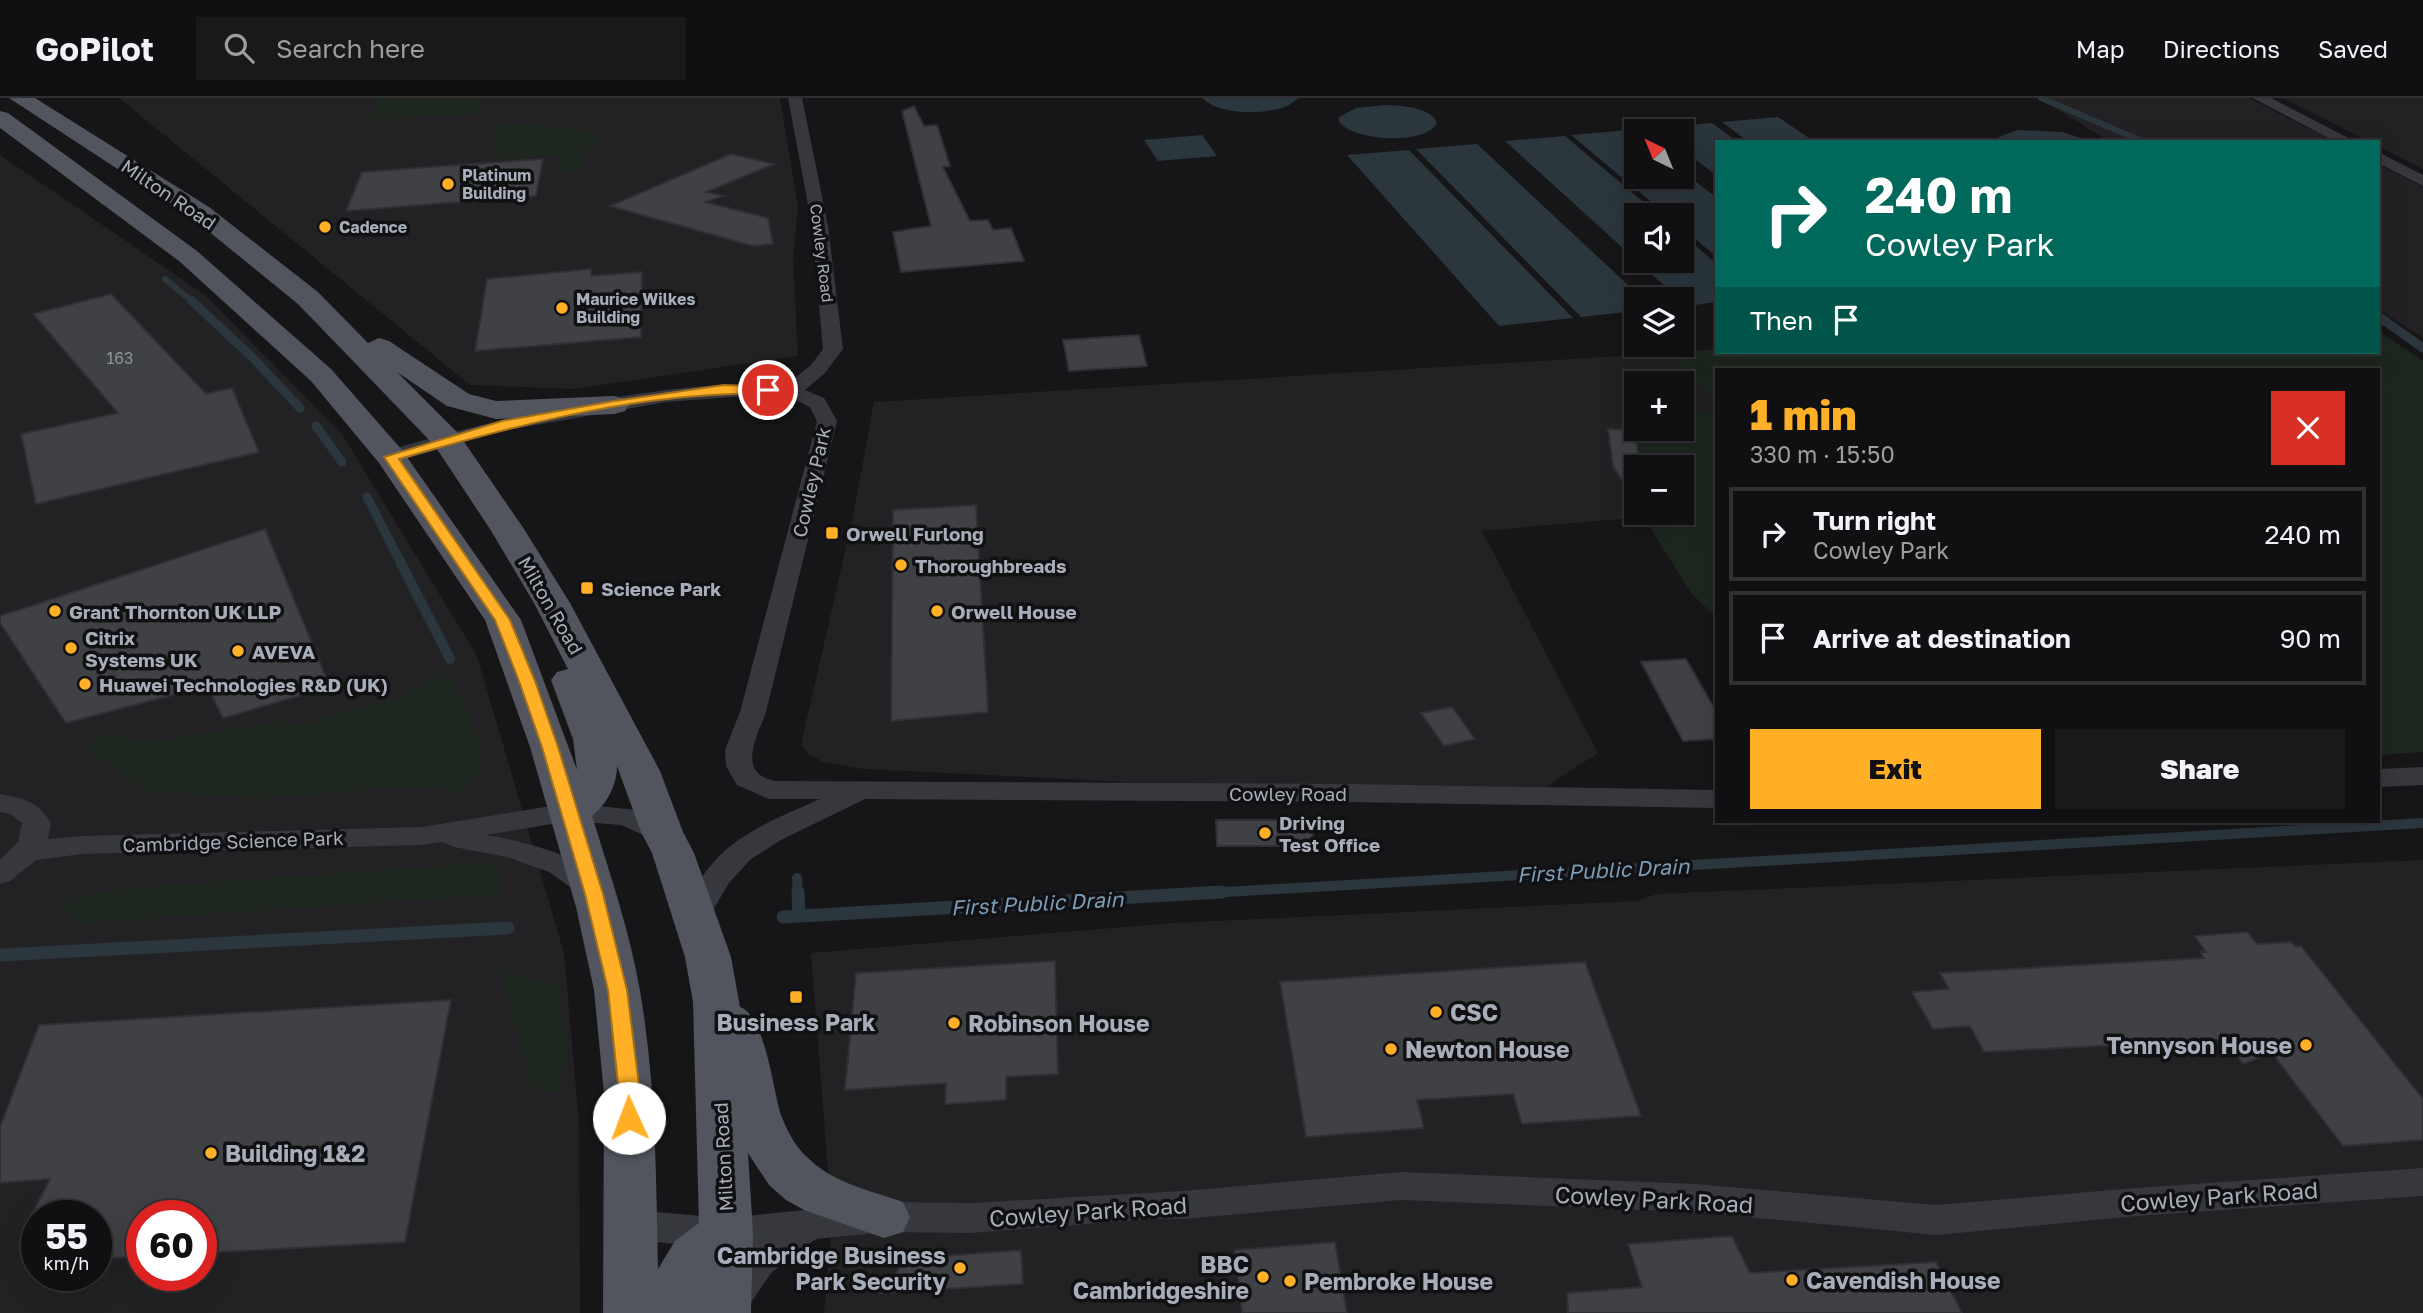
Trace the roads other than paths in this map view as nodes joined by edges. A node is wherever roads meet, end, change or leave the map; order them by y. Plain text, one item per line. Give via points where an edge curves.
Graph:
1 (20, 98) edge
2 (795, 98) edge
3 (2260, 98) edge
4 (0, 118) edge
5 (2344, 140) edge
6 (2380, 159) edge
7 (2423, 180) edge
8 (308, 298) junction
9 (791, 391) junction
10 (614, 404) junction
11 (447, 440) junction
12 (391, 457) junction
13 (552, 603) junction
14 (2423, 776) edge
15 (2380, 778) edge
16 (786, 792) joint
17 (859, 792) junction
18 (1715, 799) edge
19 (0, 803) edge
20 (570, 812) junction
21 (662, 832) junction
22 (439, 835) junction
23 (28, 852) junction
24 (0, 874) edge
25 (592, 887) junction
26 (693, 918) junction
27 (716, 1002) junction
28 (2423, 1182) edge
29 (884, 1217) junction
30 (808, 1224) junction
31 (632, 1225) junction
32 (726, 1233) junction
33 (631, 1313) edge
34 (675, 1313) edge
35 (723, 1313) edge

1 - 8 main road, Milton Road via 200,212
2 - 9 street, Cowley Road via 820,226 833,349 818,369
3 - 5 street
4 - 12 main road, Milton Road via 188,256 321,375
6 - 7 street
8 - 10 main road via 458,400 496,410
8 - 11 main road, Milton Road
9 - 10 street, Cowley Park via 724,389
9 - 16 street, Cowley Park via 817,402 827,421 753,712 739,750 747,779
10 - 11 street, Cowley Park
11 - 12 street, Cowley Park
11 - 13 main road, Milton Road
12 - 20 main road, Milton Road via 503,620
13 - 20 main road via 567,673 598,755 596,780 587,799
13 - 21 main road, Milton Road via 640,771
14 - 15 street
16 - 17 street, Cowley Road
17 - 18 street, Cowley Road
17 - 26 street, Cowley Road via 747,846 711,885
19 - 23 street via 29,811 38,822
20 - 21 street, Cambridge Science Park via 626,816
20 - 22 street, Cambridge Science Park
20 - 25 main road, Milton Road
21 - 26 main road, Milton Road
22 - 23 street, Cambridge Science Park via 82,845
22 - 25 street, Cambridge Science Park via 524,853 559,865
23 - 24 street
25 - 31 main road, Milton Road via 617,990 625,1054
26 - 27 main road, Milton Road via 708,957
27 - 29 main road via 736,1030 761,1131 771,1152 803,1185
27 - 32 main road, Milton Road
28 - 29 street, Cowley Park Road via 1936,1220 1696,1199 1401,1186 971,1218
29 - 30 street, Cowley Park Road
30 - 32 street, Cowley Park Road
30 - 35 street via 758,1262
31 - 32 street, Cowley Park Road
31 - 33 main road, Milton Road
32 - 34 main road via 693,1255 677,1285
32 - 35 main road, Milton Road

